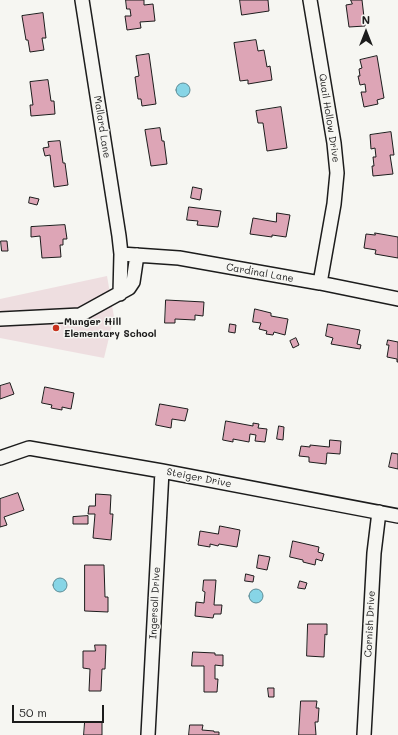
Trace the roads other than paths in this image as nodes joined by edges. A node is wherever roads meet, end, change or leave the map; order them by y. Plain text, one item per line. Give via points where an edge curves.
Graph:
1 (82, 0) edge
2 (310, 0) edge
3 (121, 254) junction
4 (137, 255) junction
5 (320, 283) junction
6 (120, 294) junction
7 (398, 299) edge
8 (0, 319) edge
9 (0, 458) edge
10 (162, 471) junction
11 (379, 512) junction
12 (398, 516) edge
13 (148, 735) edge
14 (364, 735) edge

1 - 3 street, Mallard Lane
2 - 5 street, Quail Hollow Drive via 337,173
3 - 4 street, Cardinal Lane
3 - 6 street, Mallard Lane
4 - 5 street, Cardinal Lane via 179,258
4 - 6 street via 133,282 130,288
5 - 7 street, Cardinal Lane
6 - 8 street via 80,315
9 - 10 street, Steiger Drive via 29,448
10 - 11 street, Steiger Drive
10 - 13 street, Ingersoll Drive
11 - 12 street, Steiger Drive
11 - 14 street, Cornish Drive via 374,553

